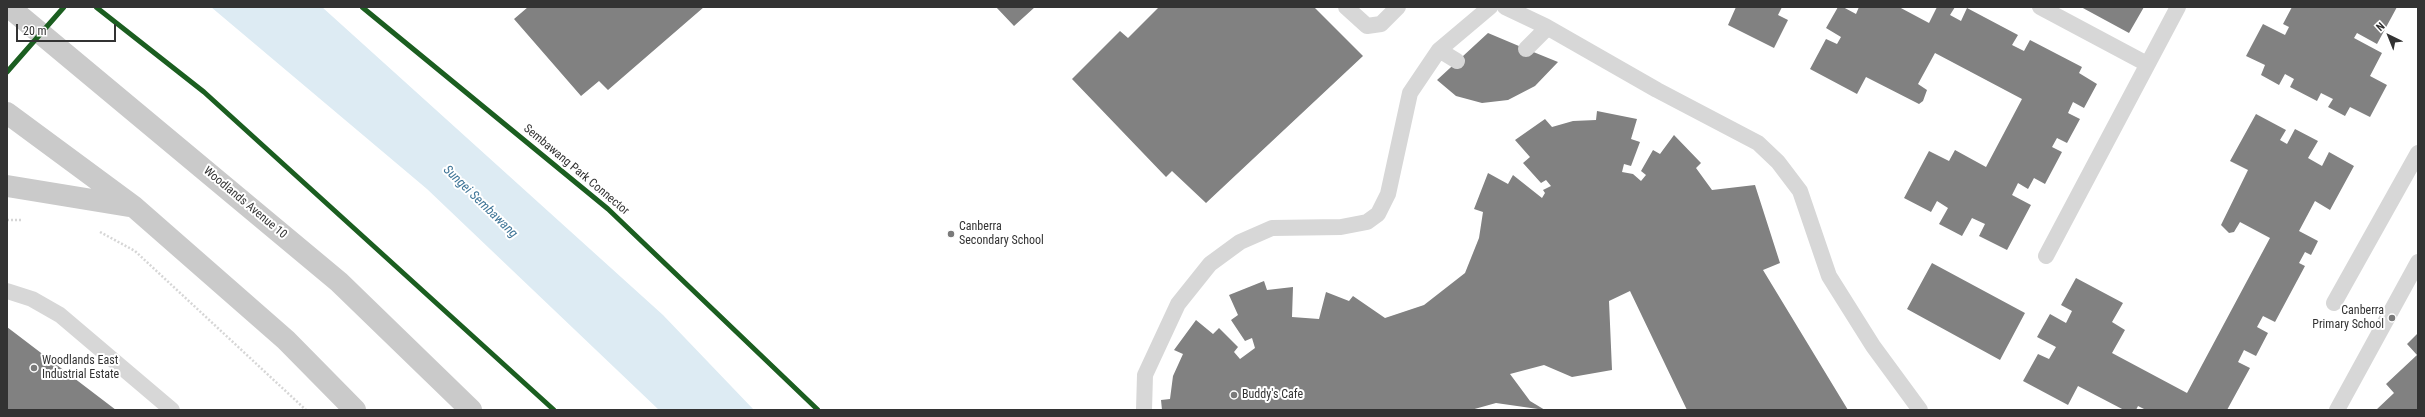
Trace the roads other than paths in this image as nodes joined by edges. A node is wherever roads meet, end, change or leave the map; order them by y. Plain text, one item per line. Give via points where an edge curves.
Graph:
1 (9, 7) edge
2 (1346, 7) edge
3 (1398, 7) edge
4 (1490, 7) edge
5 (1505, 7) edge
6 (2040, 7) edge
7 (2178, 7) edge
8 (1545, 26) junction
9 (1526, 49) dead end
10 (1439, 50) junction
11 (1457, 61) dead end
12 (2147, 64) junction
13 (7, 113) edge
14 (2418, 153) edge
15 (7, 186) edge
16 (133, 206) junction
17 (2046, 256) dead end
18 (2418, 262) edge
19 (7, 290) edge
20 (2334, 303) dead end
21 (172, 410) edge
22 (355, 410) edge
23 (471, 410) edge
24 (1144, 410) edge
25 (1920, 410) edge
26 (2337, 410) edge

1 - 23 main road, Woodlands Avenue 10 via 339,282
2 - 3 lane via 1367,26 1381,24
4 - 10 lane
5 - 8 lane
6 - 12 lane
7 - 12 lane
8 - 9 lane via 1546,28
8 - 25 lane via 1657,90 1758,143 1778,162 1800,191 1829,276 1873,346
10 - 11 lane
10 - 24 lane via 1410,93 1388,194 1378,214 1367,222 1341,227 1272,228 1240,242 1210,264 1178,304 1146,374
12 - 17 lane
13 - 16 main road
14 - 20 lane
15 - 16 main road
16 - 22 main road via 286,340
18 - 26 lane
19 - 21 lane via 32,299 60,315

